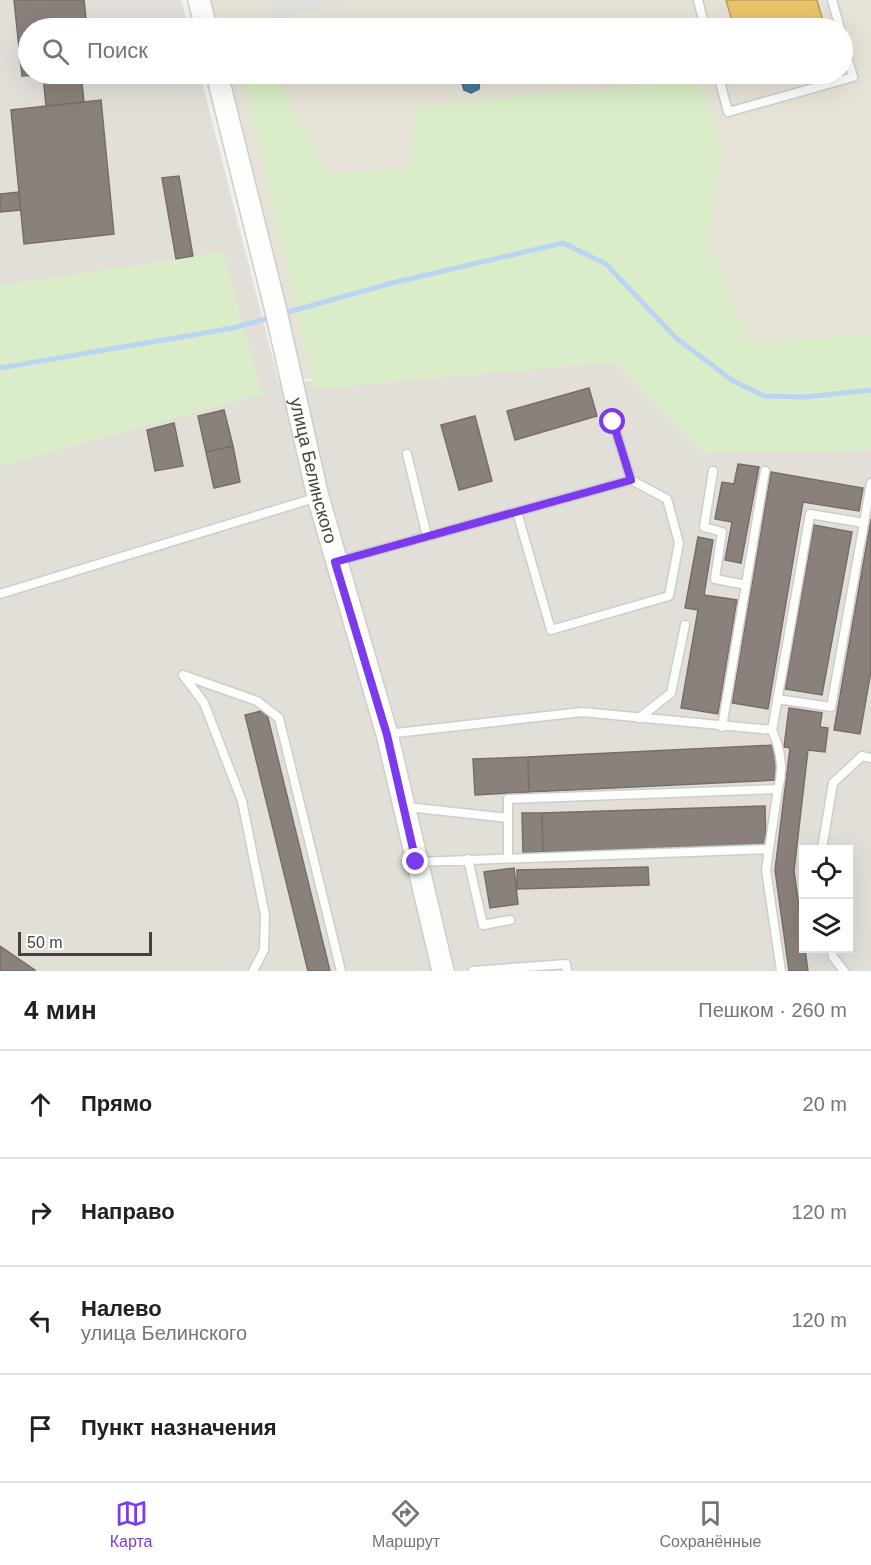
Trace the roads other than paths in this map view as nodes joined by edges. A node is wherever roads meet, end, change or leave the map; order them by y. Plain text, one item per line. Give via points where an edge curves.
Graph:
1 (199, 0) edge
2 (698, 0) edge
3 (832, 0) edge
4 (204, 18) edge
5 (702, 18) edge
6 (837, 18) edge
7 (219, 84) edge
8 (721, 84) edge
9 (831, 84) edge
10 (613, 422) dead end
11 (407, 454) dead end
12 (713, 471) dead end
13 (765, 471) dead end
14 (631, 480) junction
15 (871, 483) edge
16 (318, 497) junction
17 (517, 512) junction
18 (864, 523) junction
19 (427, 536) junction
20 (335, 562) junction
21 (746, 585) junction
22 (0, 594) edge
23 (685, 625) dead end
24 (777, 699) junction
25 (639, 718) junction
26 (722, 727) junction
27 (772, 730) junction
28 (387, 735) junction
29 (871, 758) edge
30 (778, 789) junction
31 (403, 807) junction
32 (508, 818) junction
33 (823, 845) edge
34 (769, 849) junction
35 (508, 857) junction
36 (468, 859) junction
37 (416, 862) junction
38 (510, 920) dead end
39 (832, 953) edge
40 (253, 971) edge
41 (341, 971) edge
42 (443, 971) edge
43 (472, 971) edge
44 (567, 971) edge
45 (781, 971) edge
46 (844, 971) edge

1 - 4 street
2 - 5 lane
3 - 6 lane
7 - 16 street, улица Белинского
8 - 9 lane via 728,112
10 - 14 lane
11 - 19 lane
12 - 21 lane via 704,527 722,532 715,579
13 - 21 lane
14 - 17 lane
14 - 17 lane via 667,499 679,543 669,596 551,630
15 - 18 lane
16 - 20 street, улица Белинского
16 - 22 lane
17 - 19 lane
18 - 24 lane via 831,707
18 - 24 lane via 810,514
19 - 20 lane
20 - 28 street, улица Белинского
21 - 26 lane
23 - 25 lane via 671,693
24 - 27 lane
25 - 26 lane
25 - 28 lane via 582,712
26 - 27 lane
27 - 30 lane via 780,747
28 - 31 street, улица Белинского
29 - 33 lane via 862,756 833,783
30 - 32 lane via 508,799
30 - 34 lane
31 - 32 lane
31 - 37 street, улица Белинского
32 - 35 lane
34 - 35 lane
34 - 45 lane via 766,870
35 - 36 lane
36 - 37 lane
36 - 38 lane via 483,925
37 - 42 street, улица Белинского
39 - 46 lane
40 - 41 lane via 264,950 265,915 242,801 204,703 183,675 257,701 279,718
43 - 44 lane via 566,964

